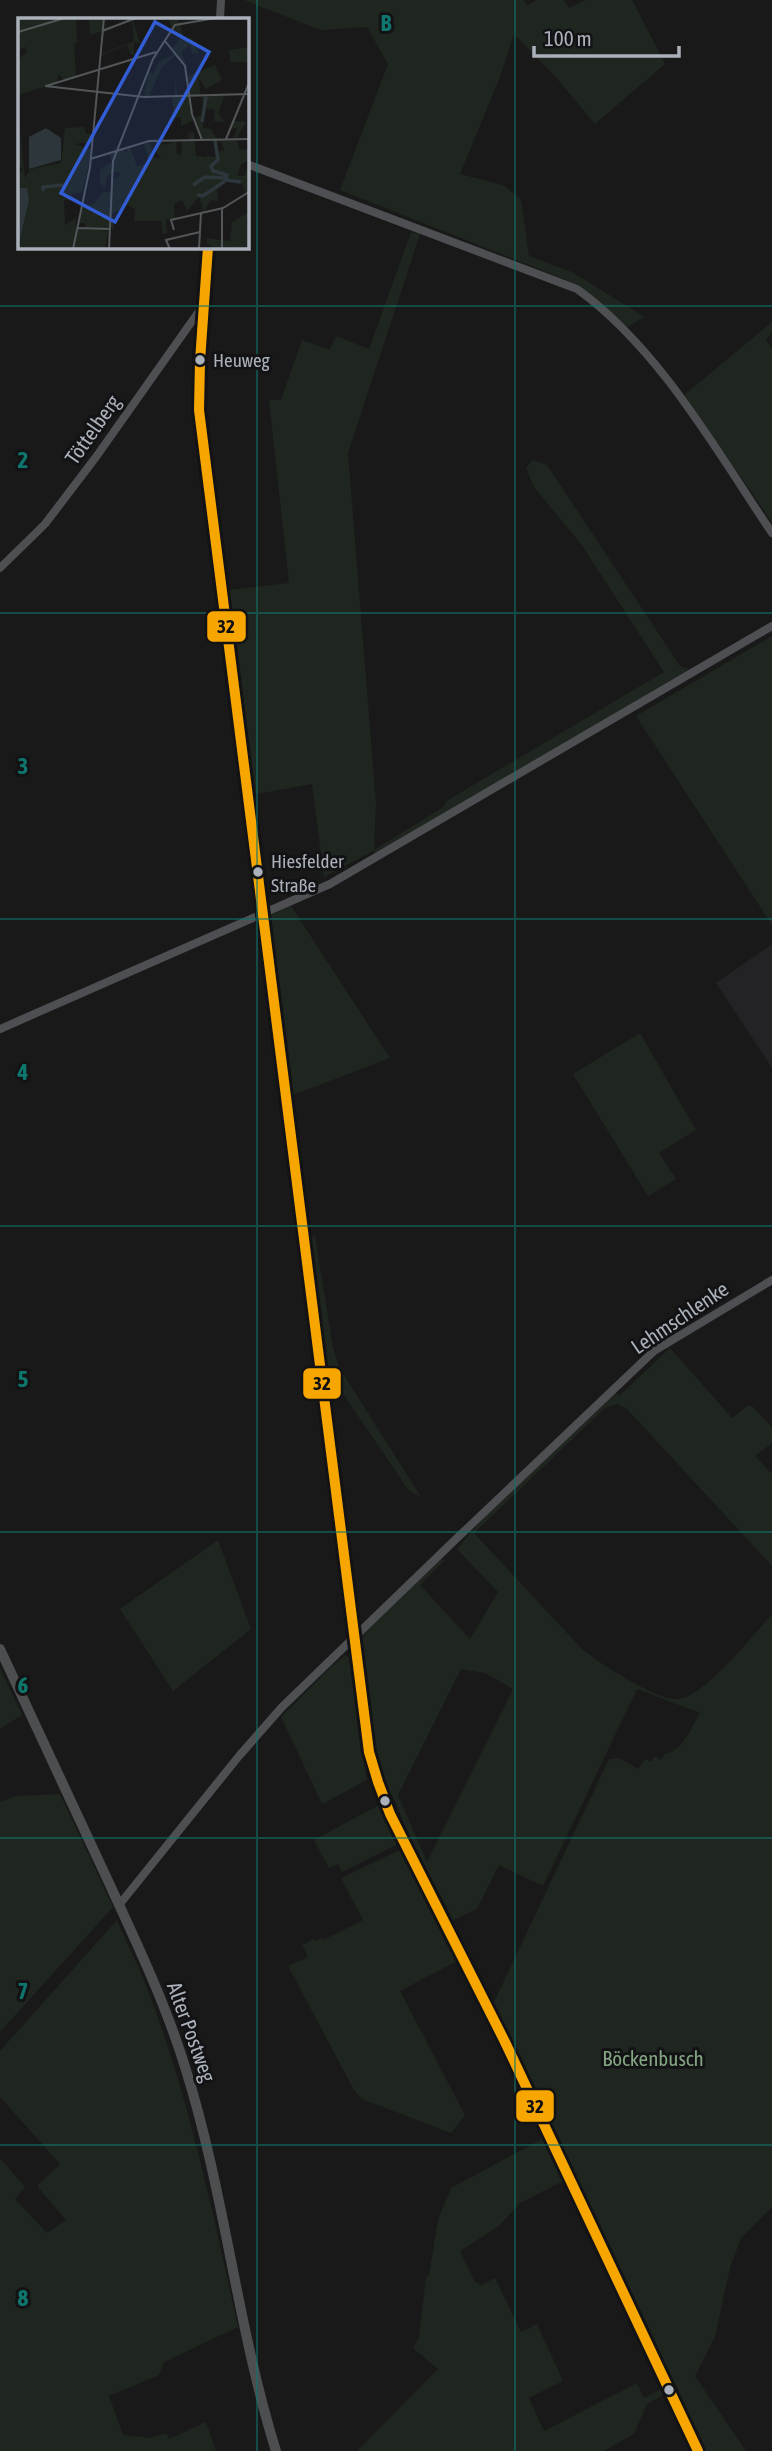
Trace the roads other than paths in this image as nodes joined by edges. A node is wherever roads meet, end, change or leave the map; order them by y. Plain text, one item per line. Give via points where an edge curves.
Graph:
1 (221, 0) edge
2 (220, 18) edge
3 (248, 164) edge
4 (208, 248) edge
5 (204, 304) junction
6 (772, 533) edge
7 (0, 568) edge
8 (772, 626) edge
9 (261, 914) junction
10 (0, 1029) edge
11 (772, 1280) edge
12 (354, 1638) junction
13 (0, 1649) edge
14 (120, 1905) junction
15 (276, 2451) edge
16 (698, 2451) edge

1 - 2 street
3 - 6 street via 577,289 641,347
4 - 5 street
5 - 7 street, Töttelberg via 46,524
5 - 9 street via 199,410
8 - 9 street via 330,884
9 - 10 street
9 - 12 street
11 - 12 street, Lehmschlenke via 654,1351
12 - 14 street, Lehmschlenke via 239,1756
12 - 16 street via 369,1752 386,1804 501,2032
13 - 14 main road, Alter Postweg
14 - 15 main road, Alter Postweg via 165,2011 199,2115

